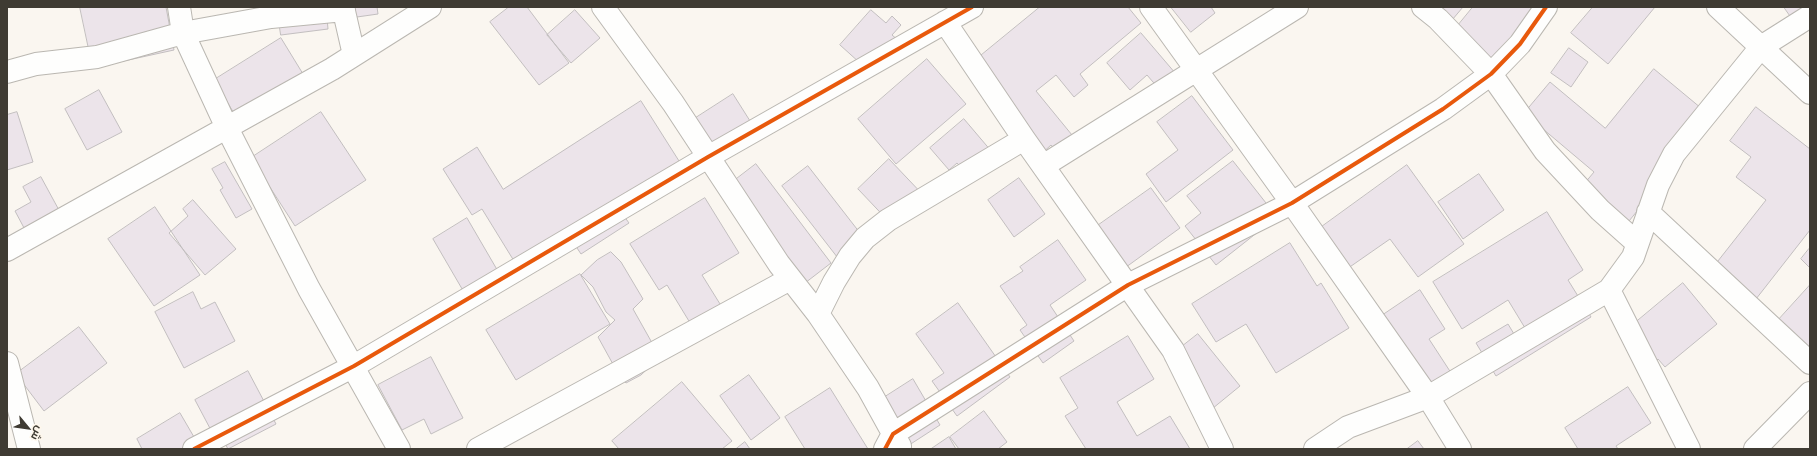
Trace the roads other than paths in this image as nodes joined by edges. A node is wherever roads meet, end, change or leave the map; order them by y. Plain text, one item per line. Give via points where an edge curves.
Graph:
1 (178, 7) edge
2 (430, 7) edge
3 (603, 7) edge
4 (972, 7) edge
5 (1151, 7) edge
6 (1296, 7) edge
7 (1423, 7) edge
8 (1546, 7) edge
9 (1718, 7) edge
10 (343, 8) edge
11 (1810, 16) edge
12 (945, 22) junction
13 (183, 33) junction
14 (1761, 47) junction
15 (354, 56) junction
16 (1197, 69) junction
17 (7, 72) edge
18 (1491, 74) junction
19 (1810, 93) edge
20 (227, 128) junction
21 (1024, 139) junction
22 (708, 157) junction
23 (1043, 166) junction
24 (1292, 202) junction
25 (1648, 212) junction
26 (1638, 243) junction
27 (7, 250) edge
28 (790, 279) junction
29 (1128, 285) junction
30 (1609, 290) junction
31 (818, 314) junction
32 (7, 363) edge
33 (1810, 363) edge
34 (354, 366) junction
35 (1810, 393) edge
36 (1428, 397) junction
37 (893, 444) edge
38 (29, 449) edge
39 (194, 449) edge
40 (399, 449) edge
41 (478, 449) edge
42 (1222, 449) edge
43 (1315, 449) edge
44 (1460, 449) edge
45 (1689, 449) edge
46 (1755, 449) edge

1 - 13 street
2 - 15 street
3 - 22 street via 673,103
4 - 12 street
5 - 16 street
6 - 16 street
7 - 18 street
8 - 18 street via 1520,44
9 - 14 street
10 - 13 street via 271,17
10 - 15 street
11 - 14 street
12 - 21 street
12 - 22 street
13 - 17 street via 96,57 36,64
13 - 20 street
14 - 19 street
14 - 25 street via 1674,154 1658,184
15 - 20 street
16 - 23 street
16 - 24 street
18 - 24 street via 1443,110
18 - 26 street via 1545,151 1600,210
20 - 27 street
20 - 34 street via 309,289
21 - 23 street
21 - 31 street via 888,220 866,238 850,256
22 - 28 street
22 - 34 street
23 - 29 street
24 - 29 street
24 - 36 street
25 - 26 street
25 - 33 street
26 - 30 street via 1632,257
28 - 31 street
28 - 41 street
29 - 37 street
29 - 42 street via 1173,350
30 - 36 street
30 - 45 street
31 - 37 street via 868,388
32 - 38 street
34 - 39 street
34 - 40 street
35 - 46 street
36 - 43 street via 1348,427
36 - 44 street

